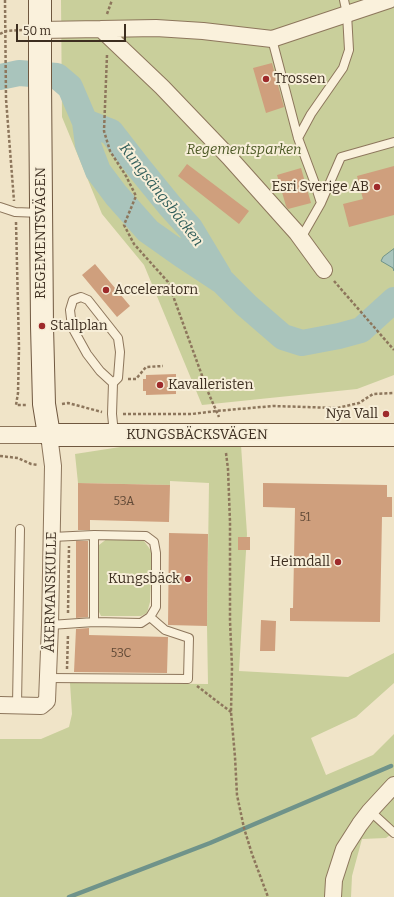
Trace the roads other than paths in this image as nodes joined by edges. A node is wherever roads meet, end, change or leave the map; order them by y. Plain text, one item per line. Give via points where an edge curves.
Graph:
1 (40, 0) edge
2 (389, 0) edge
3 (346, 7) edge
4 (102, 29) junction
5 (40, 30) junction
6 (272, 39) junction
7 (298, 138) junction
8 (394, 142) edge
9 (321, 203) junction
10 (0, 207) edge
11 (42, 213) junction
12 (301, 238) junction
13 (324, 270) road end
14 (115, 381) junction
15 (0, 435) edge
16 (49, 435) junction
17 (114, 435) junction
18 (394, 435) edge
19 (20, 529) dead end
20 (94, 535) junction
21 (52, 537) junction
22 (150, 617) junction
23 (94, 622) junction
24 (50, 625) junction
25 (48, 678) junction
26 (0, 705) edge
27 (17, 705) junction
28 (394, 785) edge
29 (370, 811) junction
30 (394, 832) edge
31 (333, 897) edge

1 - 5 street, REGEMENTSVÄGEN
2 - 3 street
3 - 6 street
3 - 7 lane via 349,50 343,68 311,114
4 - 5 street
4 - 6 street via 202,30
4 - 12 street via 218,145
5 - 11 street, REGEMENTSVÄGEN
6 - 7 lane
7 - 9 lane
8 - 9 lane via 341,157
9 - 12 lane
10 - 11 lane via 15,212
11 - 16 street, REGEMENTSVÄGEN via 44,404
12 - 13 street
14 - 14 lane via 120,352 118,338 88,300 81,297 73,300 70,310 72,327 100,371
14 - 17 lane via 112,414
15 - 16 street, KUNGSBÄCKSVÄGEN
16 - 17 street, KUNGSBÄCKSVÄGEN
16 - 21 street, ÅKERMANSKULLE via 54,466
17 - 18 street, KUNGSBÄCKSVÄGEN
19 - 27 lane
20 - 21 lane
20 - 22 lane via 146,536 154,542 156,607
20 - 23 lane
21 - 24 street, ÅKERMANSKULLE
22 - 23 lane via 141,623
22 - 25 lane via 165,630 189,638 188,679
23 - 24 lane
24 - 25 street, ÅKERMANSKULLE
25 - 27 street, ÅKERMANSKULLE via 47,701 41,706
26 - 27 street, ÅKERMANSKULLE
28 - 29 street
29 - 30 lane
29 - 31 street via 344,849 334,880

